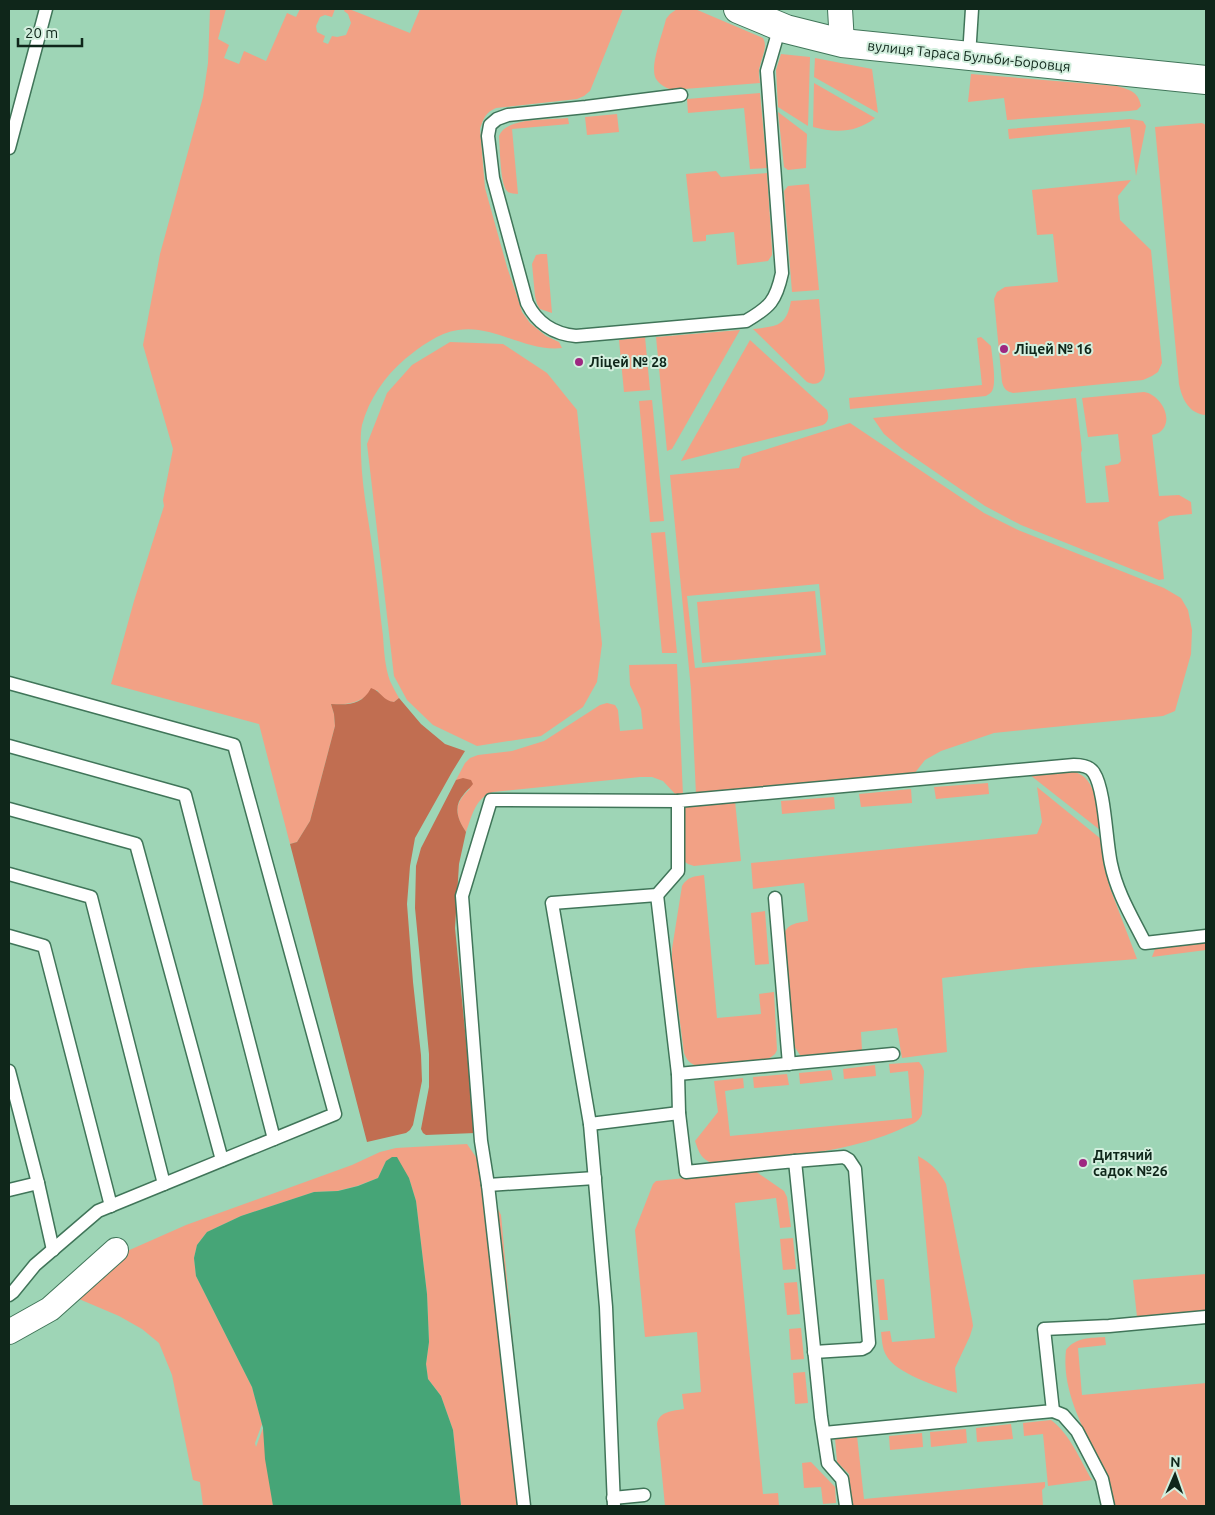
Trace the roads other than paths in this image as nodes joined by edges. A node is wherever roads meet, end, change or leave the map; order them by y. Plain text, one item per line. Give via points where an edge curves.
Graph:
1 (46, 9) edge
2 (738, 9) edge
3 (840, 9) edge
4 (972, 9) edge
5 (781, 27) junction
6 (842, 43) junction
7 (969, 56) junction
8 (1206, 80) edge
9 (681, 95) dead end
10 (10, 140) edge
11 (9, 683) edge
12 (9, 746) edge
13 (678, 801) junction
14 (9, 809) edge
15 (9, 874) edge
16 (657, 895) junction
17 (775, 898) dead end
18 (9, 936) edge
19 (1206, 936) edge
20 (893, 1054) dead end
21 (789, 1064) junction
22 (9, 1071) edge
23 (678, 1074) junction
24 (679, 1113) junction
25 (590, 1124) junction
26 (274, 1139) junction
27 (222, 1160) junction
28 (794, 1161) junction
29 (595, 1178) junction
30 (38, 1183) junction
31 (164, 1184) junction
32 (488, 1185) junction
33 (9, 1190) edge
34 (111, 1206) junction
35 (53, 1250) junction
36 (116, 1250) dead end
37 (9, 1295) edge
38 (1206, 1317) edge
39 (9, 1332) edge
40 (814, 1352) junction
41 (1053, 1411) junction
42 (824, 1433) junction
43 (644, 1495) dead end
44 (613, 1502) edge
45 (524, 1506) edge
46 (846, 1506) edge
47 (1108, 1506) edge

1 - 10 lane
2 - 5 street, вулиця Тараса Бульби-Боровця
3 - 6 street
4 - 7 lane
5 - 6 street, вулиця Тараса Бульби-Боровця
5 - 9 lane via 768,71 782,274 769,306 746,321 576,336 550,328 536,317 527,303 493,178 488,136 490,125 508,115
6 - 7 street, вулиця Тараса Бульби-Боровця
7 - 8 street, вулиця Тараса Бульби-Боровця
11 - 26 lane via 234,746 335,1114
12 - 26 lane via 185,795
13 - 16 lane via 678,871
13 - 19 lane via 1083,765 1095,773 1118,889 1145,943
13 - 32 lane via 491,800 462,896 481,1141
14 - 27 lane via 136,844
15 - 31 lane via 90,897
16 - 23 lane
16 - 25 lane via 552,903
17 - 21 lane
18 - 34 lane via 44,946
20 - 21 lane
21 - 23 lane
22 - 30 lane
23 - 24 lane
24 - 25 lane
24 - 28 lane via 686,1172
25 - 29 lane
26 - 27 lane
27 - 31 lane
28 - 40 lane
28 - 40 lane via 844,1156 855,1169 869,1343 862,1348
29 - 32 lane
29 - 44 lane via 606,1306
30 - 33 lane
30 - 35 lane
31 - 34 lane
32 - 45 lane
34 - 35 lane via 98,1211
35 - 37 lane
36 - 39 street via 50,1309
38 - 41 lane via 1044,1329
40 - 42 lane
41 - 42 lane
41 - 47 lane via 1063,1415 1077,1431 1102,1479
42 - 46 lane via 828,1463 842,1479
43 - 44 lane

